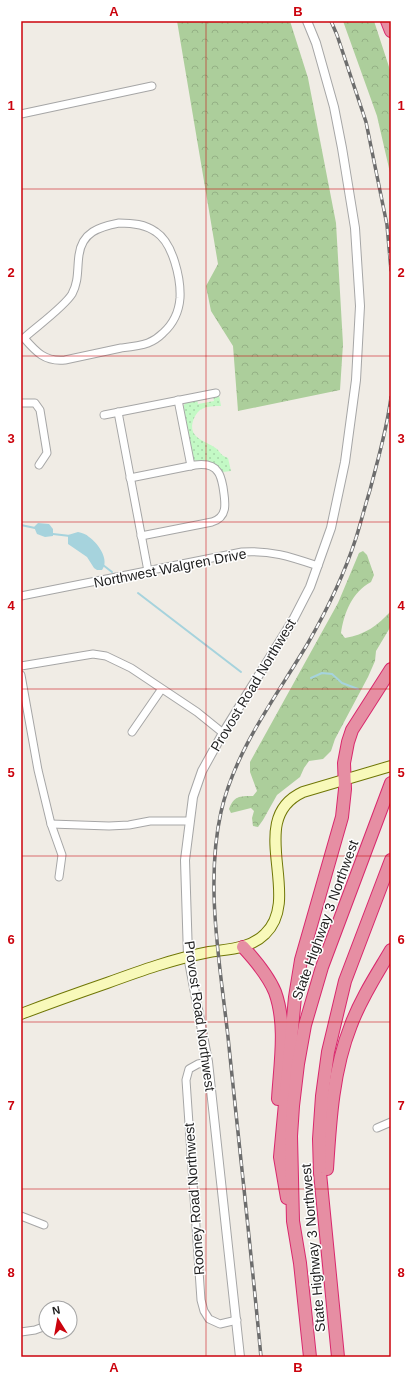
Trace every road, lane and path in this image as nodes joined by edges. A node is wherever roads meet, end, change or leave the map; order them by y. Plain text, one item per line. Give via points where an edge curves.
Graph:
1 (307, 21) edge
2 (387, 21) edge
3 (391, 31) edge
4 (152, 86) dead end
5 (21, 114) edge
6 (22, 338) edge
7 (216, 392) dead end
8 (178, 400) junction
9 (21, 403) edge
10 (118, 412) junction
11 (104, 415) dead end
12 (39, 465) dead end
13 (190, 466) junction
14 (130, 478) junction
15 (141, 536) junction
16 (318, 566) junction
17 (148, 571) junction
18 (21, 596) edge
19 (21, 666) edge
20 (391, 668) edge
21 (21, 675) edge
22 (161, 690) junction
23 (132, 732) dead end
24 (223, 733) junction
25 (391, 766) edge
26 (345, 780) junction
27 (391, 783) edge
28 (189, 821) junction
29 (51, 824) junction
30 (391, 860) edge
31 (59, 877) dead end
32 (243, 947) junction
33 (391, 950) edge
34 (188, 956) junction
35 (21, 1014) edge
36 (208, 1062) junction
37 (391, 1122) edge
38 (377, 1128) dead end
39 (280, 1157) junction
40 (21, 1216) edge
41 (325, 1216) junction
42 (293, 1221) junction
43 (44, 1225) dead end
44 (237, 1320) junction
45 (38, 1329) edge
46 (21, 1332) edge
47 (240, 1357) edge
48 (310, 1357) edge
49 (338, 1357) edge

1 - 16 street, Provost Road Northwest via 334,107 342,148 355,228 360,306 356,380 345,462 331,528
2 - 3 highway
4 - 5 street
6 - 6 street via 47,359 56,361 148,343 157,338 174,320 180,298 178,277 165,239 145,226 133,223 103,226 91,232 82,244 72,295
7 - 8 street
8 - 10 street
8 - 13 street
9 - 12 street via 34,403 40,410 47,453
10 - 11 street
10 - 14 street
13 - 14 street
13 - 15 street via 208,465 219,472 226,503 221,517 212,522
14 - 15 street
15 - 17 street
16 - 17 street, Northwest Walgren Drive via 281,554 252,552
16 - 24 street, Provost Road Northwest via 296,614
17 - 18 street, Northwest Walgren Drive
19 - 22 street via 93,654 106,656 131,668
20 - 26 highway via 352,730 345,757
21 - 29 street via 38,770
22 - 23 street
22 - 24 street via 197,712
24 - 28 street, Provost Road Northwest via 202,771 193,797
25 - 26 main road
26 - 32 main road via 296,795 280,812 276,831 278,915 265,935
26 - 39 highway via 342,817 306,941 298,978
27 - 42 highway, State Highway 3 Northwest via 324,960 305,1025 293,1106
28 - 29 street via 150,820 108,826
28 - 34 street, Provost Road Northwest via 185,860
29 - 31 street via 62,856
30 - 41 highway, State Highway 3 Northwest via 346,981 328,1052 319,1139
32 - 34 main road
32 - 39 highway via 266,976 280,1008 277,1128
33 - 41 highway via 365,993 342,1052 330,1122
34 - 35 main road via 149,967
34 - 36 street, Provost Road Northwest
36 - 44 street, Provost Road Northwest
36 - 44 street, Rooney Road Northwest via 189,1069 186,1080 201,1300 209,1320 220,1324
37 - 38 street
39 - 42 highway
40 - 43 street
41 - 49 highway, State Highway 3 Northwest
42 - 48 highway, State Highway 3 Northwest
44 - 47 street, Provost Road Northwest
45 - 46 street

